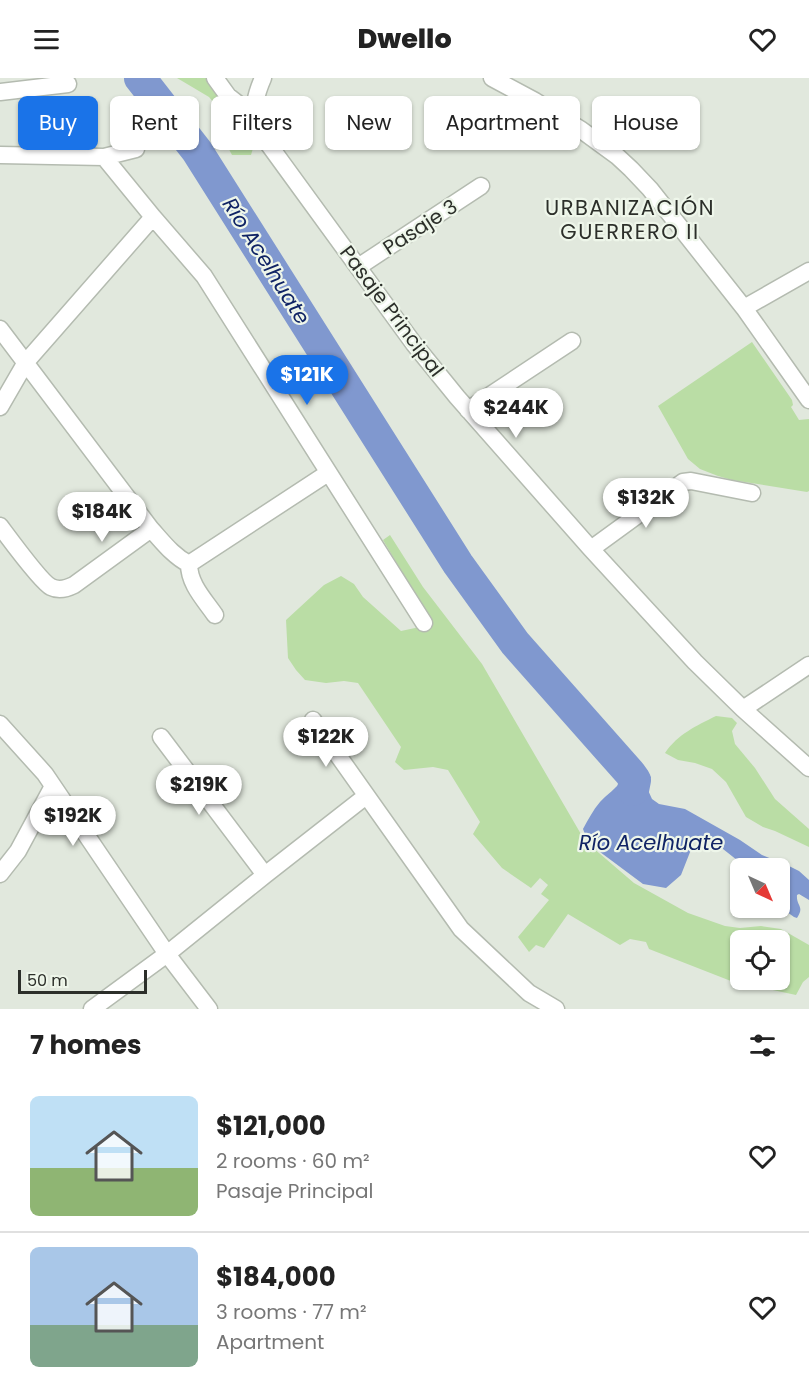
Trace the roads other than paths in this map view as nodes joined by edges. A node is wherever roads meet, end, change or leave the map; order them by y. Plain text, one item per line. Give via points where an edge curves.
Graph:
1 (215, 78) edge
2 (263, 78) edge
3 (493, 78) edge
4 (68, 84) dead end
5 (0, 93) edge
6 (228, 96) edge
7 (257, 96) edge
8 (131, 150) edge
9 (273, 150) edge
10 (0, 155) edge
11 (104, 156) junction
12 (481, 186) dead end
13 (153, 218) junction
14 (358, 267) junction
15 (809, 272) edge
16 (744, 308) junction
17 (0, 328) edge
18 (572, 341) dead end
19 (26, 362) junction
20 (809, 400) edge
21 (0, 407) edge
22 (468, 410) junction
23 (328, 473) junction
24 (752, 493) dead end
25 (0, 526) edge
26 (151, 529) junction
27 (591, 549) junction
28 (189, 564) junction
29 (215, 615) dead end
30 (424, 622) dead end
31 (809, 665) edge
32 (743, 709) junction
33 (313, 720) dead end
34 (0, 724) edge
35 (161, 737) dead end
36 (809, 768) edge
37 (53, 786) junction
38 (366, 796) junction
39 (0, 874) edge
40 (265, 875) junction
41 (167, 954) junction
42 (92, 1009) edge
43 (209, 1009) edge
44 (556, 1009) edge

1 - 6 street
2 - 7 street
3 - 16 street via 580,129 617,156 650,189
4 - 5 street
8 - 11 street
9 - 14 street, Pasaje Principal
10 - 11 street
11 - 13 street
12 - 14 street, Pasaje 3
13 - 19 street
13 - 23 street via 204,276
14 - 22 street, Pasaje Principal
15 - 16 street
16 - 20 street
17 - 19 street
18 - 22 street
19 - 21 street
19 - 26 street
22 - 27 street, Pasaje Principal
23 - 28 street
23 - 30 street
24 - 27 street via 682,482
25 - 26 street via 48,586 57,589 74,585
26 - 28 street
27 - 32 street, Pasaje Principal via 694,662
28 - 29 street via 193,584
31 - 32 street
32 - 36 street, Pasaje Principal
33 - 38 street
34 - 37 street
35 - 40 street
37 - 39 street via 18,851
37 - 41 street
38 - 40 street
38 - 44 street via 461,929 530,993
40 - 41 street
41 - 42 street
41 - 43 street

